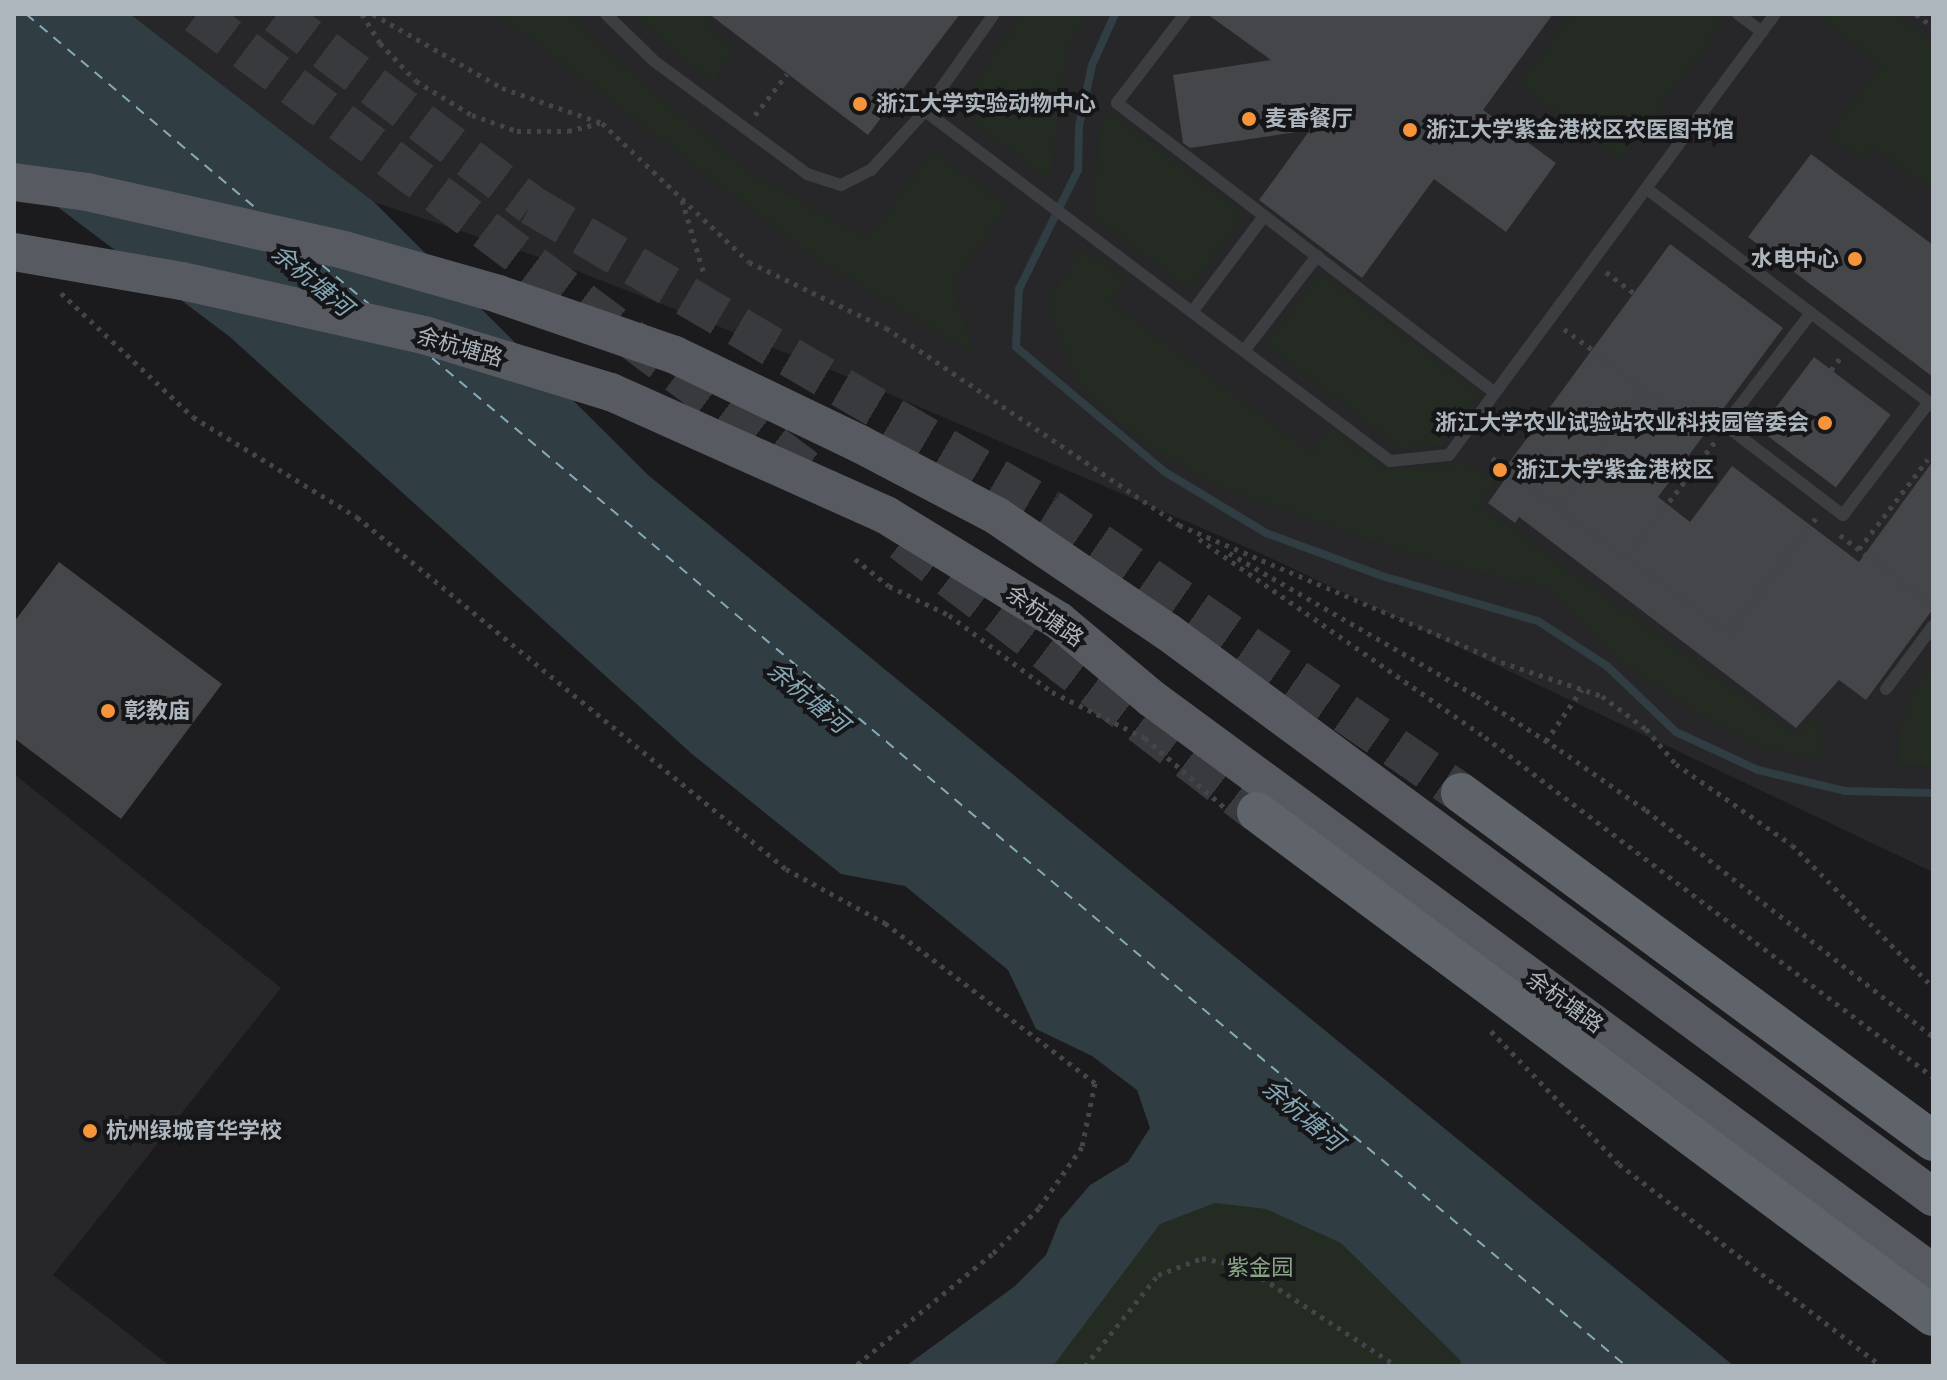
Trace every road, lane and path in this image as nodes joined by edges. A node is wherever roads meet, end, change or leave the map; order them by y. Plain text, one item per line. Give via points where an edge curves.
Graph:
1 (362, 14) edge
2 (373, 14) edge
3 (606, 14) edge
4 (994, 14) edge
5 (1185, 14) edge
6 (1738, 14) edge
7 (1775, 14) edge
8 (1916, 14) edge
9 (1933, 27) edge
10 (1762, 32) junction
11 (787, 74) dead end
12 (925, 111) junction
13 (602, 123) junction
14 (745, 128) junction
15 (14, 182) edge
16 (1647, 189) junction
17 (681, 199) junction
18 (1264, 216) junction
19 (14, 252) edge
20 (1317, 256) junction
21 (1593, 262) junction
22 (705, 277) dead end
23 (1634, 293) dead end
24 (1192, 312) junction
25 (1811, 313) junction
26 (1550, 319) junction
27 (1244, 351) junction
28 (1645, 388) junction
29 (1495, 393) junction
30 (1931, 403) edge
31 (1492, 458) dead end
32 (1928, 459) dead end
33 (1827, 503) junction
34 (1557, 506) junction
35 (1816, 517) junction
36 (1179, 525) junction
37 (1211, 542) junction
38 (1859, 549) junction
39 (1627, 557) junction
40 (855, 559) dead end
41 (1933, 606) edge
42 (1933, 626) edge
43 (1582, 688) junction
44 (1886, 689) dead end
45 (1546, 741) junction
46 (1461, 793) tunnel mouth
47 (1243, 812) joint
48 (1933, 987) edge
49 (1485, 1026) dead end
50 (1933, 1037) edge
51 (1933, 1077) edge
52 (1933, 1141) edge
53 (1933, 1197) edge
54 (1933, 1273) edge
55 (1933, 1316) edge
56 (855, 1366) edge
57 (1085, 1366) edge
58 (1397, 1366) edge
59 (1881, 1366) edge

1 - 13 path via 380,43 416,81 472,115 517,131 568,131
2 - 13 path via 502,88
3 - 14 lane via 654,61
4 - 12 lane
5 - 18 lane via 1117,103
6 - 10 lane
7 - 10 lane
8 - 9 path
10 - 16 lane
11 - 14 path
12 - 14 lane via 871,170 841,185 807,174
12 - 24 lane
13 - 17 path
15 - 53 main road, bridge via 87,192 344,250 498,294 675,355 997,516 1168,632
16 - 21 lane
16 - 25 lane
17 - 22 path
17 - 36 path via 749,262 886,328
18 - 20 lane
18 - 24 lane
19 - 54 main road, 余杭塘路, bridge via 182,281 482,353 611,392 886,515 1059,621 1151,698
19 - 56 path via 193,417 357,517 786,869 885,923 1095,1083 1082,1147 1039,1208 992,1254
20 - 27 lane
20 - 29 lane
21 - 23 path
21 - 26 lane
24 - 27 lane
25 - 30 lane
25 - 33 lane via 1725,425
26 - 28 path
26 - 29 lane
27 - 29 lane via 1390,461 1449,455
28 - 34 path
28 - 39 path via 1716,441
30 - 33 lane via 1843,515
31 - 34 path
32 - 38 path
33 - 35 path
34 - 39 path
35 - 38 path
35 - 39 path via 1729,633
36 - 37 path
36 - 51 path via 1485,737
37 - 43 path via 1501,662
37 - 45 path
38 - 41 path
40 - 47 path via 889,586 949,615 1052,692 1145,738
42 - 44 lane
43 - 45 path
43 - 48 path via 1602,696 1646,729 1676,764 1792,845
45 - 50 path via 1646,810
46 - 52 highway
47 - 55 highway
49 - 59 path via 1619,1164
57 - 58 path via 1158,1275 1202,1258 1245,1267

